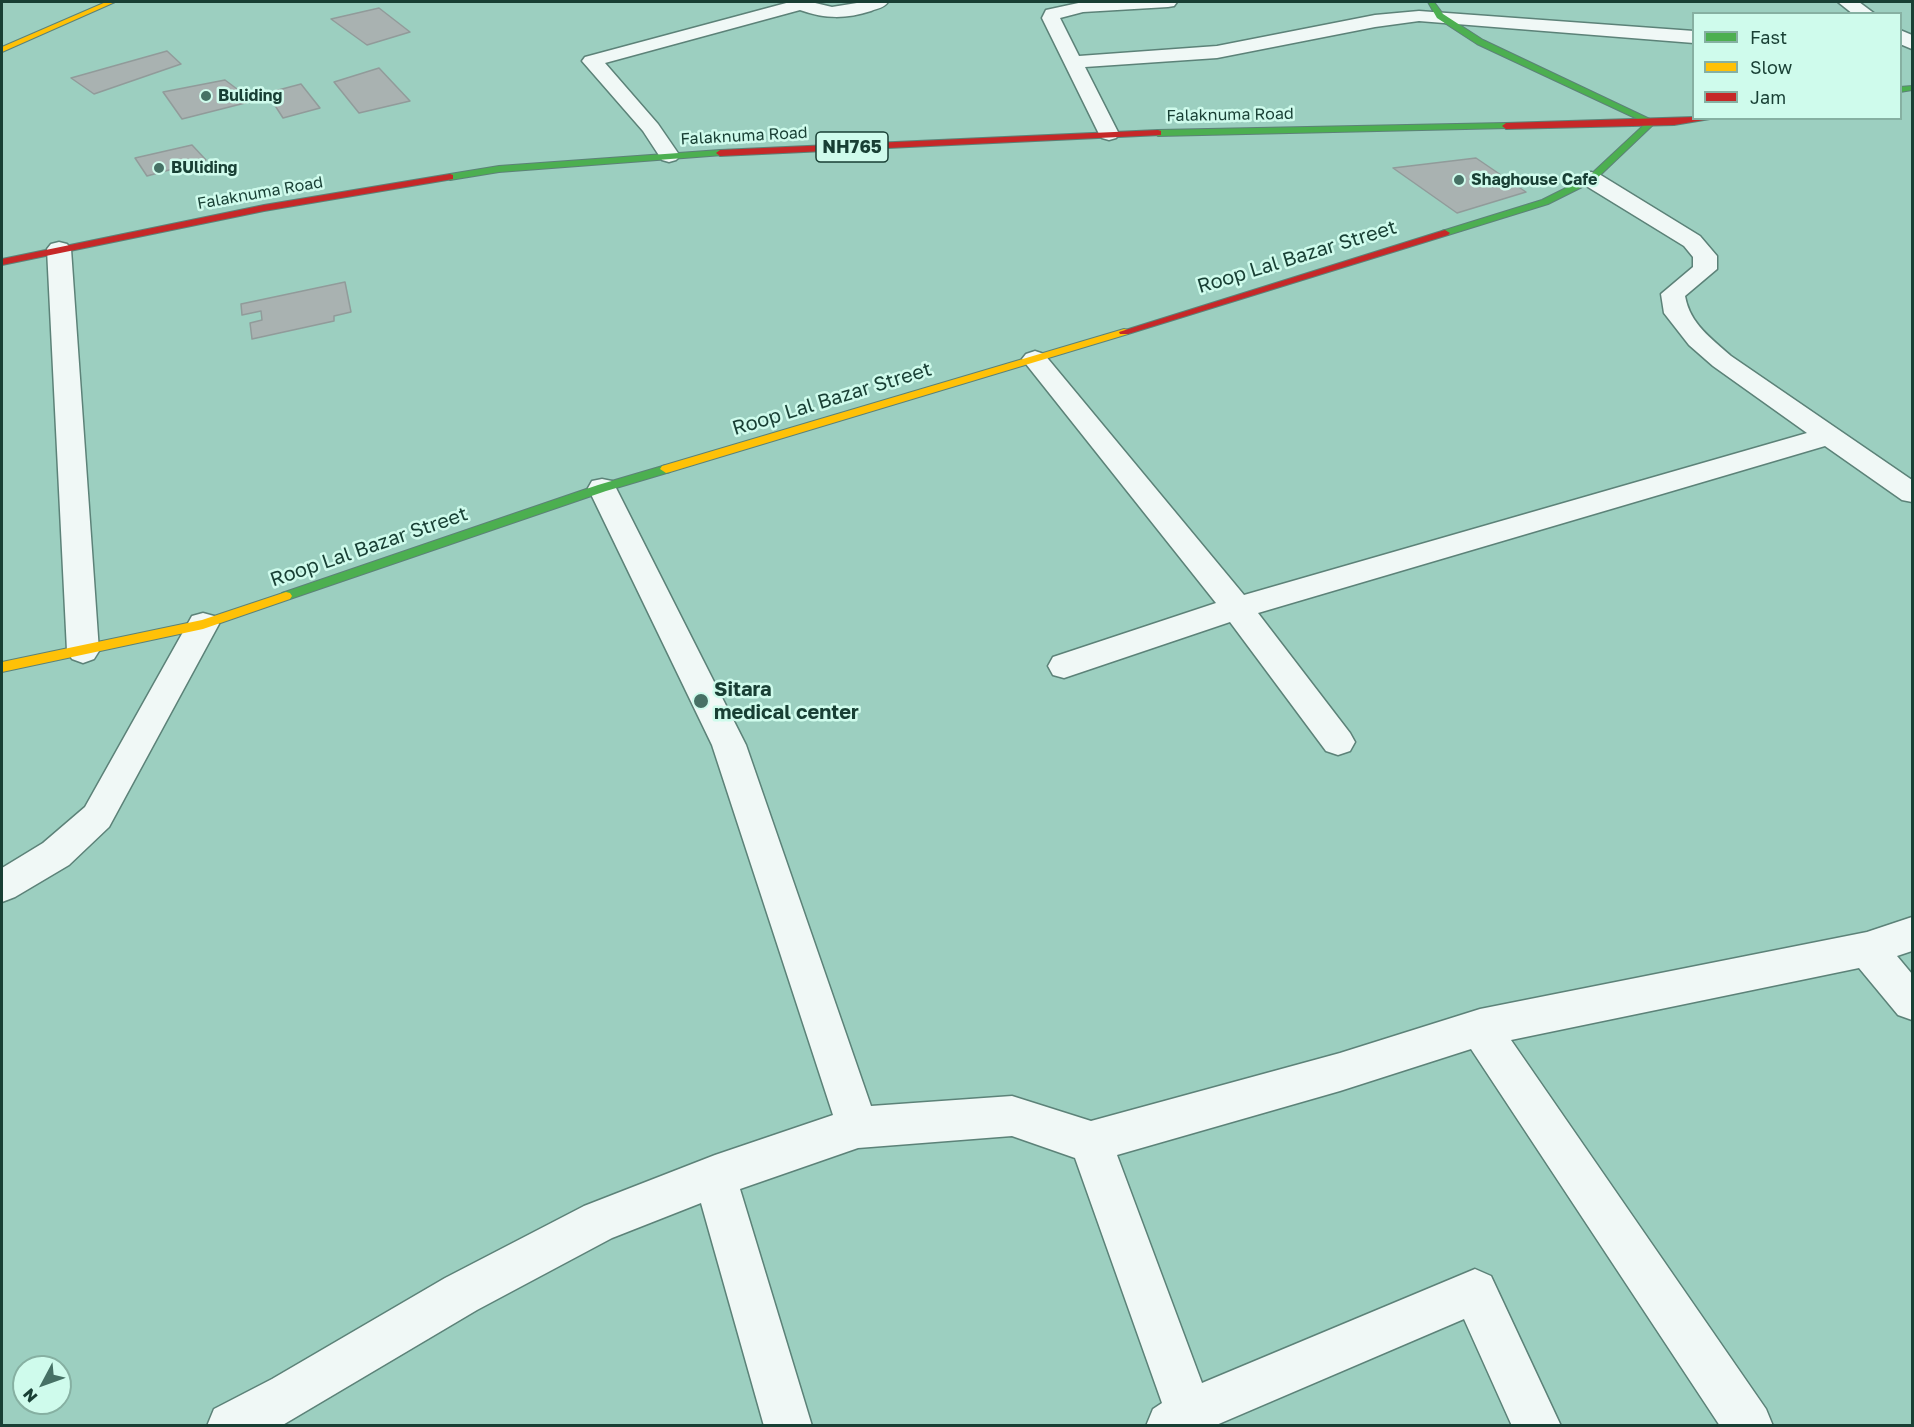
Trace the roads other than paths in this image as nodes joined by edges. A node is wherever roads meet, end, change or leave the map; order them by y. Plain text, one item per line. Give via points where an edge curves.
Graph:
1 (111, 2) edge
2 (879, 2) edge
3 (1168, 2) edge
4 (1847, 2) edge
5 (801, 3) edge
6 (1436, 9) edge
7 (1863, 12) edge
8 (1692, 37) edge
9 (2, 50) edge
10 (1073, 62) junction
11 (1692, 119) edge
12 (1652, 122) junction
13 (1109, 134) junction
14 (669, 156) junction
15 (1591, 179) junction
16 (59, 249) junction
17 (2, 262) edge
18 (1035, 359) junction
19 (1827, 436) junction
20 (602, 488) junction
21 (1912, 493) edge
22 (1237, 608) junction
23 (203, 624) junction
24 (83, 651) junction
25 (1064, 666) dead end
26 (2, 667) edge
27 (1338, 742) dead end
28 (2, 886) edge
29 (1912, 934) edge
30 (1867, 949) junction
31 (1912, 1002) edge
32 (1480, 1028) junction
33 (858, 1127) junction
34 (1091, 1142) junction
35 (715, 1176) junction
36 (291, 1411) edge
37 (1180, 1418) edge
38 (231, 1425) edge
39 (788, 1425) edge
40 (1537, 1425) edge
41 (1749, 1425) edge

1 - 9 main road
2 - 5 street via 828,14
3 - 10 street via 1055,12 1051,18
4 - 7 street
5 - 14 street via 592,61 651,128
6 - 8 street
6 - 10 street via 1217,52
6 - 12 main road via 1480,42
10 - 13 street
11 - 12 main road, Falaknuma Road / NH765
12 - 13 main road, Falaknuma Road / NH765
12 - 15 main road, Roop Lal Bazar Street
13 - 14 main road, Falaknuma Road / NH765
14 - 16 main road, Falaknuma Road / NH765 via 499,169 264,207
15 - 18 main road, Roop Lal Bazar Street via 1545,202
15 - 19 street via 1692,241 1705,256 1705,269 1673,294 1676,313 1722,361
16 - 17 main road, Falaknuma Road / NH765
16 - 24 street
18 - 20 main road, Roop Lal Bazar Street
18 - 22 street
19 - 21 street
19 - 22 street
20 - 23 main road, Roop Lal Bazar Street
20 - 33 street via 729,745
22 - 25 street
22 - 27 street
23 - 24 main road, Roop Lal Bazar Street
23 - 28 street via 97,817 56,854
24 - 26 main road, Roop Lal Bazar Street
29 - 30 street
30 - 31 street
30 - 32 street
32 - 34 street
32 - 41 street
33 - 34 street via 1012,1116
33 - 35 street
34 - 37 street
35 - 36 street via 599,1221 461,1294
35 - 39 street
36 - 38 street
37 - 40 street via 1475,1292

